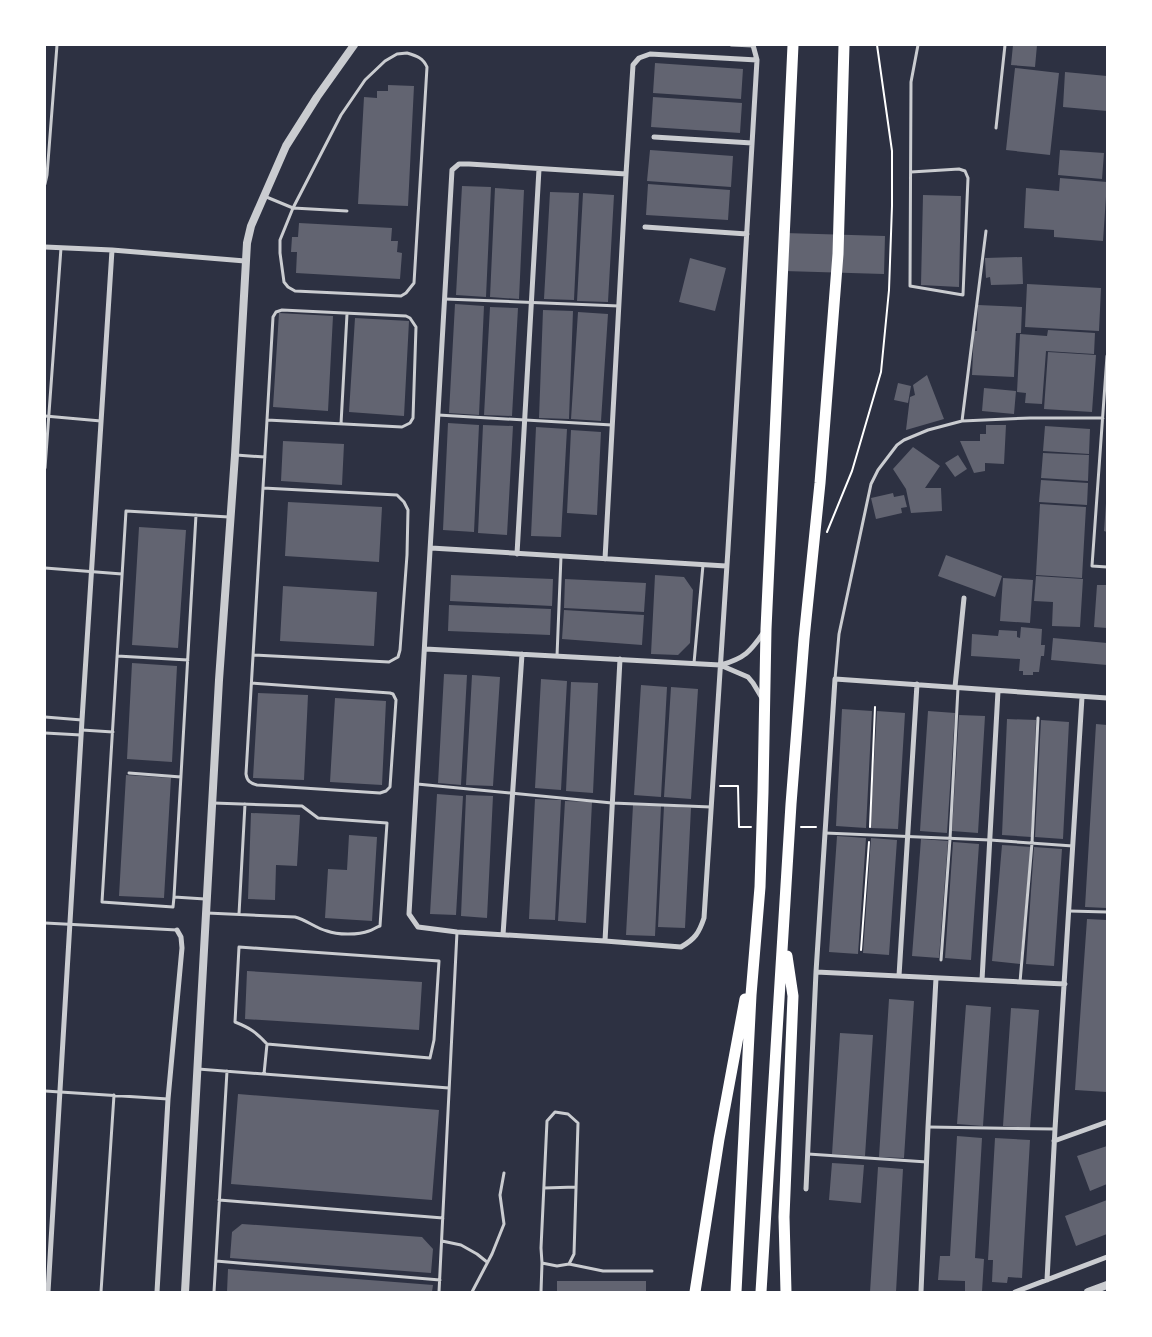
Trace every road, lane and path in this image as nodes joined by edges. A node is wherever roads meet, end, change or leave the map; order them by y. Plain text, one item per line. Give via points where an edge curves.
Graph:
1 (57, 45) edge
2 (354, 45) edge
3 (731, 45) edge
4 (793, 45) edge
5 (844, 45) edge
6 (877, 45) edge
7 (918, 45) edge
8 (1005, 45) edge
9 (753, 46) edge
10 (757, 60) junction
11 (996, 128) dead end
12 (654, 137) dead end
13 (752, 143) junction
14 (539, 169) junction
15 (911, 172) junction
16 (626, 174) junction
17 (45, 184) edge
18 (263, 196) junction
19 (293, 208) junction
20 (347, 211) dead end
21 (645, 227) dead end
22 (986, 231) dead end
23 (746, 234) junction
24 (45, 247) edge
25 (61, 248) junction
26 (112, 250) junction
27 (246, 261) junction
28 (445, 299) junction
29 (532, 302) junction
30 (619, 306) junction
31 (347, 314) junction
32 (1107, 356) edge
33 (438, 415) junction
34 (47, 416) edge
35 (1102, 418) junction
36 (101, 420) junction
37 (267, 420) junction
38 (525, 421) junction
39 (962, 421) junction
40 (341, 424) junction
41 (612, 425) junction
42 (235, 455) junction
43 (265, 457) junction
44 (45, 468) edge
45 (263, 488) junction
46 (196, 515) junction
47 (230, 517) junction
48 (824, 540) dead end
49 (431, 548) junction
50 (517, 554) junction
51 (561, 556) junction
52 (605, 559) junction
53 (703, 565) junction
54 (726, 566) junction
55 (1107, 566) edge
56 (45, 568) edge
57 (92, 572) junction
58 (122, 574) junction
59 (964, 598) dead end
60 (766, 629) junction
61 (425, 649) junction
62 (522, 654) junction
63 (253, 655) junction
64 (117, 656) junction
65 (557, 656) junction
66 (620, 659) junction
67 (188, 660) junction
68 (694, 663) junction
69 (720, 665) junction
70 (835, 679) junction
71 (252, 683) junction
72 (917, 684) junction
73 (956, 688) junction
74 (998, 691) junction
75 (1082, 696) junction
76 (1107, 698) edge
77 (765, 704) junction
78 (45, 717) edge
79 (1038, 718) dead end
80 (82, 720) junction
81 (81, 732) junction
82 (113, 732) junction
83 (45, 733) edge
84 (129, 774) dead end
85 (181, 777) junction
86 (417, 784) junction
87 (713, 786) junction
88 (513, 793) junction
89 (213, 803) junction
90 (612, 803) junction
91 (245, 804) junction
92 (712, 807) junction
93 (739, 827) dead end
94 (825, 833) junction
95 (907, 836) junction
96 (950, 838) junction
97 (990, 840) junction
98 (1032, 843) junction
99 (1073, 846) junction
100 (174, 897) junction
101 (208, 899) junction
102 (1069, 911) junction
103 (1107, 912) edge
104 (207, 913) junction
105 (239, 914) junction
106 (45, 923) edge
107 (70, 924) junction
108 (177, 930) joint
109 (457, 932) junction
110 (784, 932) junction
111 (504, 935) junction
112 (605, 941) junction
113 (754, 953) junction
114 (942, 960) dead end
115 (816, 972) junction
116 (899, 976) junction
117 (936, 978) junction
118 (982, 980) junction
119 (1020, 982) junction
120 (1065, 984) junction
121 (267, 1044) junction
122 (198, 1069) junction
123 (227, 1071) junction
124 (264, 1074) junction
125 (449, 1088) junction
126 (45, 1091) edge
127 (59, 1092) junction
128 (114, 1095) junction
129 (168, 1099) junction
130 (1107, 1122) edge
131 (928, 1127) junction
132 (1055, 1129) junction
133 (1054, 1141) junction
134 (808, 1154) junction
135 (927, 1162) junction
136 (504, 1174) dead end
137 (576, 1187) junction
138 (544, 1188) junction
139 (806, 1189) dead end
140 (219, 1200) junction
141 (443, 1218) junction
142 (442, 1241) junction
143 (1107, 1257) edge
144 (216, 1261) junction
145 (487, 1262) junction
146 (542, 1262) junction
147 (569, 1264) junction
148 (652, 1271) dead end
149 (440, 1280) junction
150 (1047, 1280) junction
151 (1107, 1285) edge
152 (48, 1292) edge
153 (101, 1292) edge
154 (157, 1292) edge
155 (185, 1292) edge
156 (214, 1292) edge
157 (439, 1292) edge
158 (472, 1292) edge
159 (541, 1292) edge
160 (696, 1292) edge
161 (736, 1292) edge
162 (761, 1292) edge
163 (786, 1292) edge
164 (921, 1292) edge
165 (1015, 1292) edge
166 (1088, 1292) edge

1 - 17 lane
2 - 18 street via 286,146
3 - 9 lane
4 - 60 highway
5 - 110 highway via 838,254 800,686
6 - 48 path via 892,151 889,290 881,372 852,471
7 - 15 lane via 911,82
8 - 11 lane
9 - 10 street
10 - 13 street
10 - 16 street via 650,54 639,58 633,65
12 - 13 street
13 - 23 street
14 - 16 street
14 - 28 street via 459,164 452,170
14 - 29 street
15 - 15 lane via 959,169 965,171 968,178 963,295 910,286
16 - 30 street
18 - 19 lane
18 - 27 street via 250,226
19 - 19 lane via 341,115 365,80 397,54 407,53 425,61 414,283 406,293 401,296 295,291 288,287 284,282 280,240
19 - 20 lane
21 - 23 street
22 - 39 lane
23 - 54 street
24 - 25 street
25 - 26 street
25 - 34 lane
26 - 27 street
26 - 36 street
27 - 42 street
28 - 29 lane
28 - 33 street
29 - 30 lane
29 - 38 street
30 - 41 street
31 - 37 lane via 276,312
31 - 40 lane
31 - 40 lane via 406,316 413,322 416,327 413,418 402,427
32 - 35 lane
33 - 38 lane
33 - 49 street
34 - 36 lane
34 - 44 lane
35 - 39 lane
35 - 55 lane via 1092,566
36 - 57 street
37 - 40 lane
37 - 43 lane
38 - 41 lane
38 - 50 street
39 - 70 lane via 904,440 878,470 871,484 839,634
41 - 52 street
42 - 43 lane
42 - 47 street
43 - 45 lane
45 - 63 lane
45 - 63 lane via 397,496 408,510 407,555 398,657 389,662
46 - 47 lane
46 - 58 lane via 126,510
46 - 67 lane
47 - 89 street
49 - 50 street
49 - 61 street
50 - 51 street
51 - 52 street
51 - 65 lane
52 - 53 street
53 - 54 street
53 - 68 lane
54 - 69 street
56 - 57 lane
57 - 58 lane
57 - 80 street
58 - 64 lane
59 - 73 street
60 - 69 street via 752,650 739,660
60 - 77 highway
61 - 62 street
61 - 86 street
62 - 65 street
62 - 88 street
63 - 71 lane
64 - 67 lane
64 - 82 lane
65 - 66 street
66 - 68 street
66 - 90 street
67 - 85 lane
68 - 69 street
69 - 77 street via 748,677
69 - 87 street
70 - 72 street
70 - 94 street
71 - 71 lane via 246,774 251,783 380,793 390,787 396,700 393,694
72 - 73 street
72 - 95 street
73 - 74 street
73 - 96 lane
74 - 75 street
74 - 97 street
75 - 76 street
75 - 99 street
77 - 113 highway via 760,887
78 - 80 lane
79 - 98 lane
80 - 81 street
81 - 82 lane
81 - 83 lane
81 - 107 street
82 - 100 lane via 102,902 173,907
84 - 85 lane
85 - 100 lane
86 - 88 lane
86 - 109 street via 409,914 418,927
87 - 92 street
87 - 93 path via 738,786
88 - 90 lane
88 - 111 street
89 - 91 lane
89 - 101 street
90 - 92 lane
90 - 112 street
91 - 105 lane
91 - 105 lane via 302,806 318,818 386,823 380,926 355,934 328,932 295,917
92 - 112 street via 704,918 691,942 681,947
94 - 95 lane
94 - 115 street
95 - 96 lane
95 - 116 street
96 - 97 lane
96 - 114 lane
97 - 98 lane
97 - 118 street
98 - 99 lane
98 - 119 lane
99 - 102 street
100 - 101 lane
101 - 104 street
102 - 103 lane
102 - 120 street
104 - 105 lane
104 - 122 street
106 - 107 lane
107 - 108 lane
107 - 127 street
108 - 129 street via 182,948
109 - 111 street
109 - 125 lane
110 - 162 highway
110 - 163 highway via 793,996 784,1217
111 - 112 street
113 - 160 highway via 727,1093
113 - 161 highway
115 - 116 street
115 - 134 street
116 - 117 street
117 - 118 street
117 - 131 street
118 - 119 street
119 - 120 street
120 - 132 street
121 - 121 lane via 430,1058 439,961 240,947 235,1022 257,1033
121 - 124 lane
122 - 123 lane
122 - 155 street
123 - 124 lane
123 - 140 lane
124 - 125 lane
125 - 141 lane
126 - 127 lane
127 - 128 lane
127 - 152 street
128 - 129 lane
128 - 153 lane
129 - 154 street
130 - 133 street
131 - 132 lane
131 - 135 street
132 - 133 street
133 - 150 street
134 - 135 lane
134 - 139 street
135 - 164 street
136 - 145 lane via 500,1194 504,1224
137 - 138 lane
137 - 138 lane via 578,1123 568,1114 555,1112 548,1121
137 - 147 lane via 574,1254
138 - 146 lane
140 - 141 lane
140 - 144 lane
141 - 142 lane
142 - 145 lane via 462,1245
142 - 149 lane
143 - 150 street
144 - 149 lane
144 - 156 lane
145 - 158 lane
146 - 147 lane via 557,1266
146 - 159 lane
147 - 148 lane via 603,1271
149 - 157 lane
150 - 165 street
151 - 166 street

